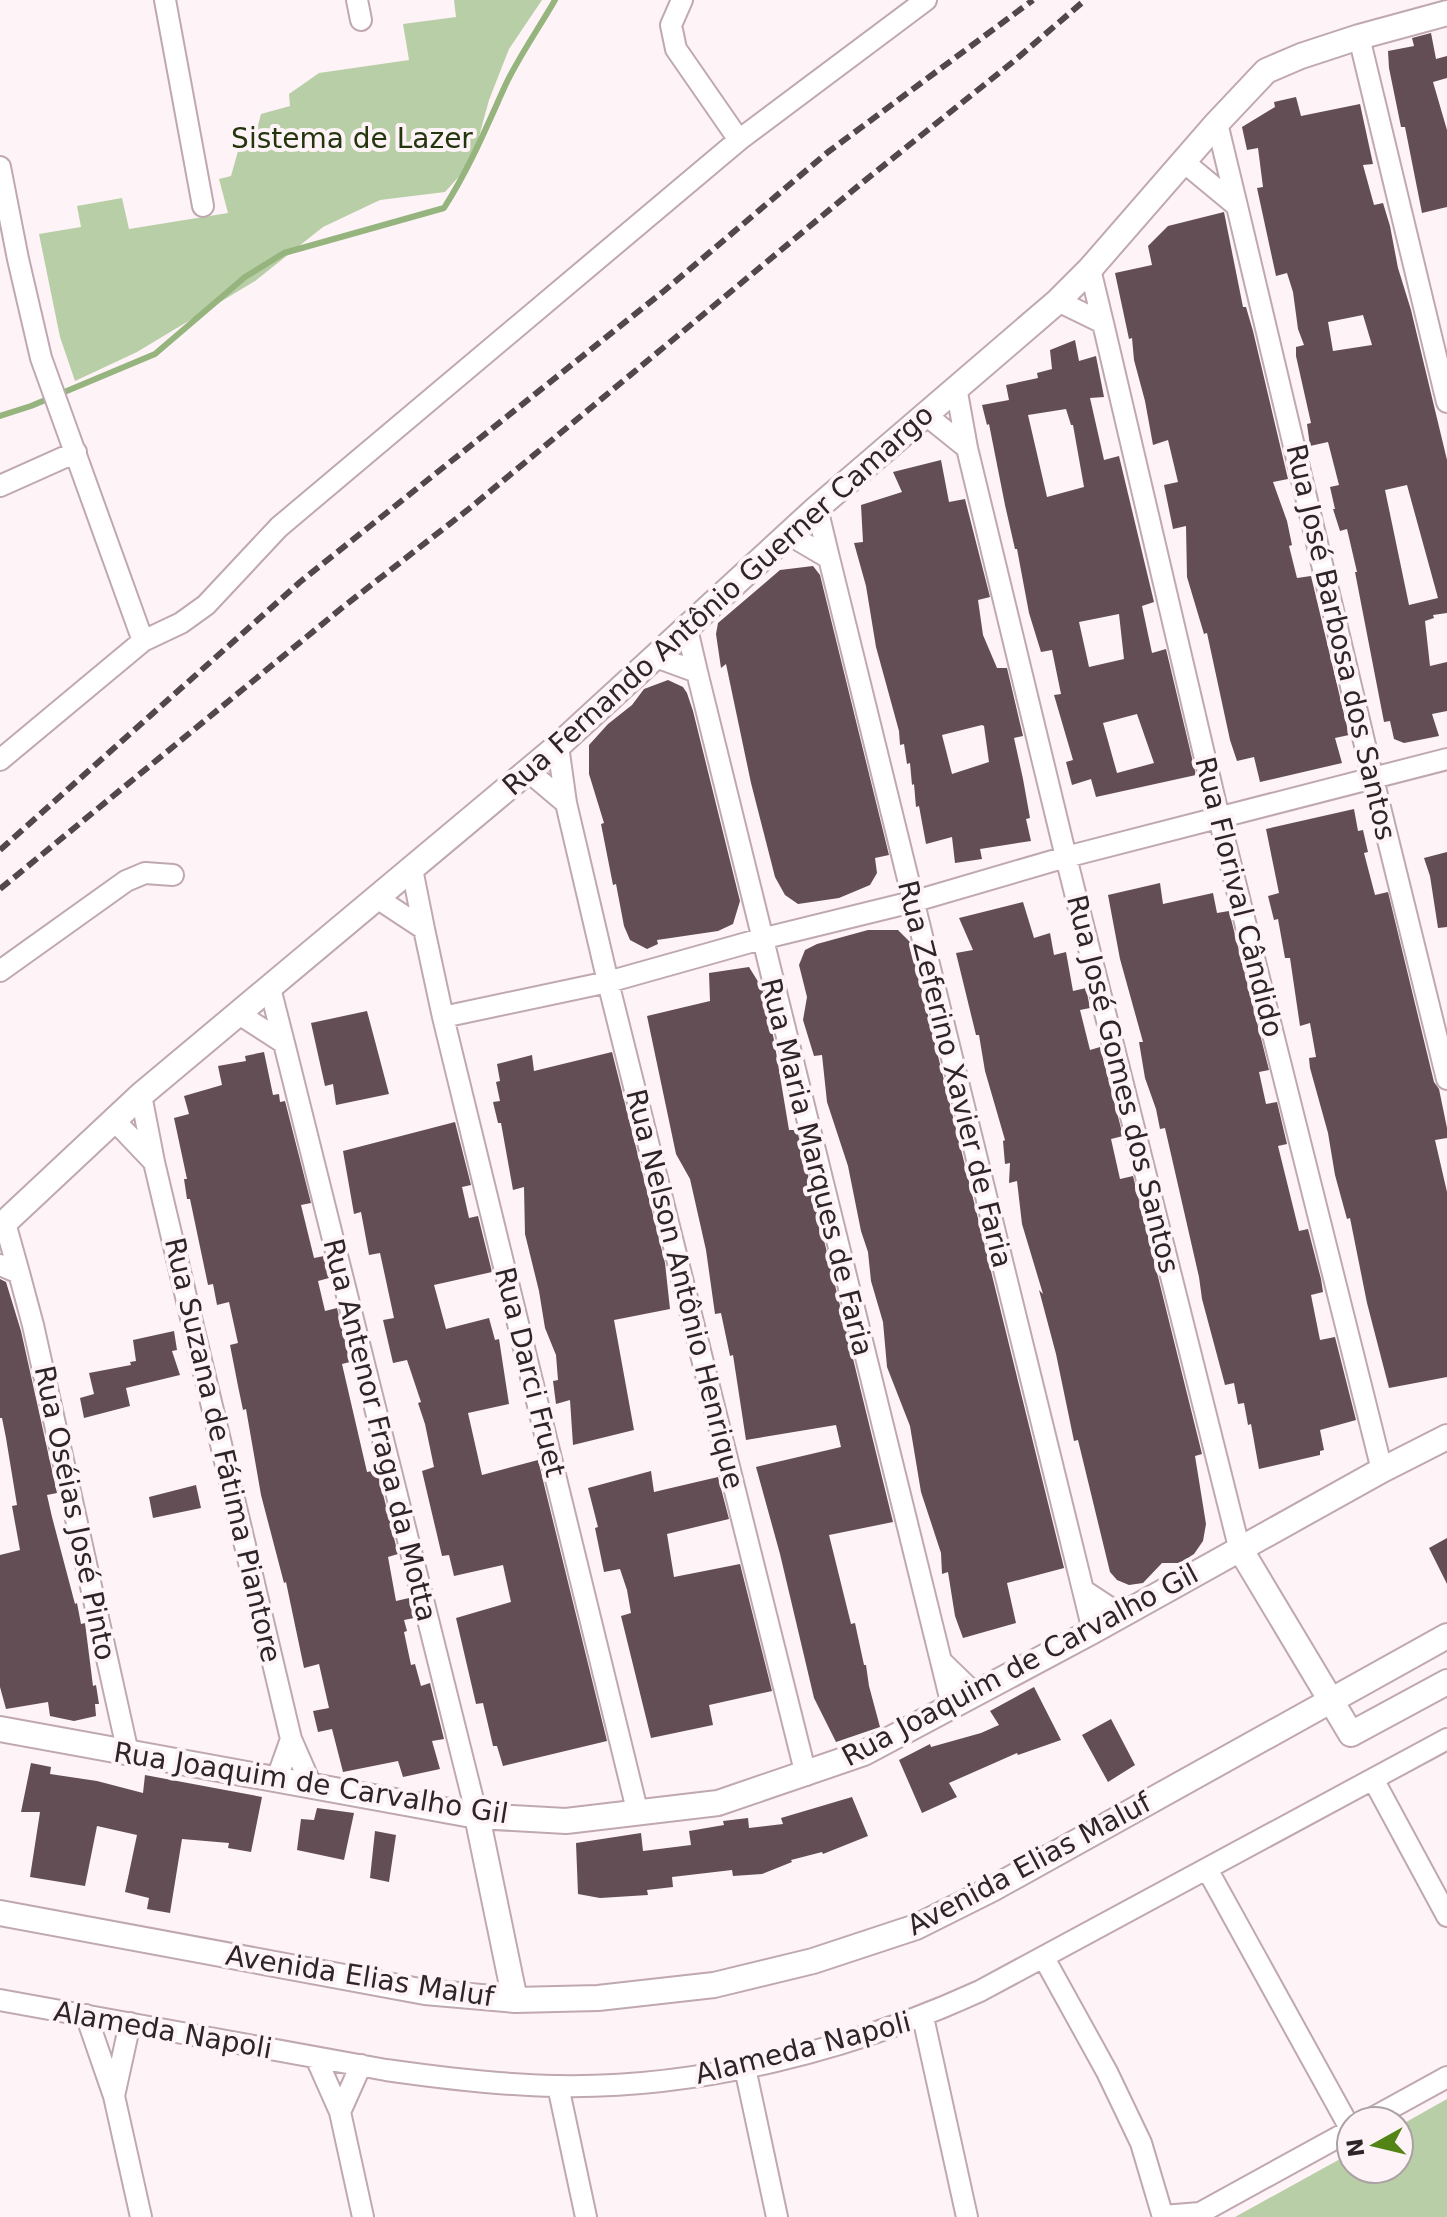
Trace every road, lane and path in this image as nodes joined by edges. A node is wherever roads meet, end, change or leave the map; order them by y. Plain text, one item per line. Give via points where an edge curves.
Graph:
1 (165, 0) edge
2 (682, 0) edge
3 (926, 0) edge
4 (1447, 13) edge
5 (1359, 37) junction
6 (1217, 123) junction
7 (739, 140) junction
8 (1185, 163) junction
9 (0, 167) edge
10 (203, 206) dead end
11 (1237, 206) junction
12 (1090, 269) junction
13 (1058, 301) junction
14 (1103, 323) junction
15 (956, 387) junction
16 (1447, 402) edge
17 (926, 415) junction
18 (967, 448) junction
19 (76, 452) junction
20 (0, 486) edge
21 (817, 508) junction
22 (788, 534) junction
23 (829, 558) junction
24 (687, 629) junction
25 (143, 641) junction
26 (656, 657) junction
27 (697, 672) junction
28 (558, 746) junction
29 (1447, 759) edge
30 (0, 760) edge
31 (528, 771) junction
32 (1373, 779) junction
33 (566, 803) junction
34 (1219, 818) junction
35 (1066, 857) junction
36 (412, 869) junction
37 (173, 875) dead end
38 (377, 898) junction
39 (912, 902) junction
40 (424, 929) junction
41 (761, 939) junction
42 (0, 971) edge
43 (608, 982) junction
44 (270, 988) junction
45 (239, 1014) junction
46 (443, 1017) junction
47 (284, 1043) junction
48 (1447, 1079) edge
49 (141, 1095) junction
50 (113, 1119) junction
51 (154, 1162) junction
52 (3, 1225) edge
53 (10, 1269) edge
54 (1447, 1437) edge
55 (1382, 1470) junction
56 (1239, 1547) junction
57 (1083, 1590) junction
58 (1121, 1615) junction
59 (1093, 1631) junction
60 (1447, 1636) edge
61 (941, 1661) junction
62 (1447, 1682) edge
63 (975, 1694) junction
64 (1329, 1701) junction
65 (952, 1706) junction
66 (0, 1729) edge
67 (291, 1739) junction
68 (1447, 1739) edge
69 (128, 1753) junction
70 (806, 1775) junction
71 (1373, 1779) junction
72 (276, 1781) junction
73 (312, 1787) junction
74 (638, 1814) junction
75 (477, 1816) junction
76 (1207, 1869) junction
77 (0, 1913) edge
78 (1447, 1916) edge
79 (1044, 1958) junction
80 (0, 2000) edge
81 (515, 2000) junction
82 (86, 2015) junction
83 (923, 2017) junction
84 (130, 2023) junction
85 (316, 2058) junction
86 (361, 2065) junction
87 (745, 2068) junction
88 (1447, 2077) edge
89 (558, 2086) junction
90 (114, 2096) junction
91 (1337, 2105) edge
92 (1396, 2105) edge
93 (340, 2112) junction
94 (1335, 2139) edge
95 (1198, 2215) edge
96 (141, 2217) edge
97 (363, 2217) edge
98 (586, 2217) edge
99 (777, 2217) edge
100 (967, 2217) edge
101 (1163, 2217) edge

1 - 10 street
2 - 7 street via 671,25 676,49
3 - 7 street
4 - 5 street, Rua Fernando Antônio Guerner Camargo
5 - 6 street, Rua Fernando Antônio Guerner Camargo via 1266,71
5 - 16 street
6 - 8 street, Rua Fernando Antônio Guerner Camargo
6 - 11 street, Rua José Barbosa dos Santos
7 - 25 street via 279,527 206,605
8 - 11 street
8 - 12 street, Rua Fernando Antônio Guerner Camargo
9 - 19 street via 48,377
11 - 32 street, Rua José Barbosa dos Santos
12 - 13 street, Rua Fernando Antônio Guerner Camargo
12 - 14 street, Rua Florival Cândido
13 - 14 street
13 - 15 street, Rua Fernando Antônio Guerner Camargo
14 - 34 street, Rua Florival Cândido
15 - 17 street, Rua Fernando Antônio Guerner Camargo
15 - 18 street, Rua José Gomes dos Santos
17 - 18 street
17 - 21 street, Rua Fernando Antônio Guerner Camargo
18 - 35 street, Rua José Gomes dos Santos
19 - 20 street
19 - 25 street
21 - 22 street, Rua Fernando Antônio Guerner Camargo
21 - 23 street, Rua Zeferino Xavier de Faria
22 - 23 street
22 - 24 street, Rua Fernando Antônio Guerner Camargo
23 - 39 street, Rua Zeferino Xavier de Faria
24 - 26 street, Rua Fernando Antônio Guerner Camargo
24 - 27 street, Rua Maria Marques de Faria
25 - 30 street
26 - 27 street
26 - 28 street, Rua Fernando Antônio Guerner Camargo
27 - 41 street, Rua Maria Marques de Faria
28 - 31 street, Rua Fernando Antônio Guerner Camargo
28 - 33 street, Rua Nelson Antônio Henrique
29 - 32 street
31 - 33 street
31 - 36 street, Rua Fernando Antônio Guerner Camargo
32 - 34 street
32 - 48 street, Rua José Barbosa dos Santos
33 - 43 street, Rua Nelson Antônio Henrique
34 - 35 street
34 - 55 street, Rua Florival Cândido
35 - 39 street
35 - 56 street, Rua José Gomes dos Santos
36 - 38 street, Rua Fernando Antônio Guerner Camargo
36 - 40 street, Rua Darci Fruet
37 - 42 street via 145,873 126,881
38 - 40 street
38 - 44 street, Rua Fernando Antônio Guerner Camargo
39 - 41 street
39 - 57 street, Rua Zeferino Xavier de Faria
40 - 46 street, Rua Darci Fruet
41 - 43 street
41 - 61 street, Rua Maria Marques de Faria
43 - 46 street
43 - 70 street, Rua Nelson Antônio Henrique
44 - 45 street, Rua Fernando Antônio Guerner Camargo
44 - 47 street, Rua Antenor Fraga da Motta
45 - 47 street
45 - 49 street, Rua Fernando Antônio Guerner Camargo
46 - 74 street, Rua Darci Fruet
47 - 75 street, Rua Antenor Fraga da Motta
49 - 50 street, Rua Fernando Antônio Guerner Camargo
49 - 51 street, Rua Suzana de Fátima Piantore
50 - 51 street
50 - 52 street, Rua Fernando Antônio Guerner Camargo
51 - 67 street, Rua Suzana de Fátima Piantore
52 - 53 street, Rua Oséias José Pinto
53 - 69 street, Rua Oséias José Pinto via 37,1340
54 - 55 street, Rua Joaquim de Carvalho Gil
55 - 56 street, Rua Joaquim de Carvalho Gil
56 - 58 street, Rua Joaquim de Carvalho Gil
56 - 64 street, Rua José Gomes dos Santos
57 - 58 street
57 - 59 street, Rua Zeferino Xavier de Faria
58 - 59 street, Rua Joaquim de Carvalho Gil
59 - 63 street, Rua Joaquim de Carvalho Gil
60 - 64 street, Avenida Elias Maluf
61 - 63 street
61 - 65 street, Rua Maria Marques de Faria
62 - 64 street via 1351,1734
63 - 65 street, Rua Joaquim de Carvalho Gil
64 - 81 street, Avenida Elias Maluf via 916,1927 813,1961 714,1985 598,1998
65 - 70 street, Rua Joaquim de Carvalho Gil via 864,1753
66 - 69 street, Rua Joaquim de Carvalho Gil
67 - 72 street
67 - 73 street, Rua Suzana de Fátima Piantore
68 - 71 street, Alameda Napoli
69 - 72 street, Rua Joaquim de Carvalho Gil
70 - 74 street, Rua Joaquim de Carvalho Gil via 718,1803
71 - 76 street, Alameda Napoli
71 - 78 street
72 - 73 street, Rua Joaquim de Carvalho Gil
73 - 75 street, Rua Joaquim de Carvalho Gil
74 - 75 street, Rua Joaquim de Carvalho Gil via 566,1821
75 - 81 street
76 - 79 street, Alameda Napoli
76 - 91 street
77 - 81 street, Avenida Elias Maluf via 425,1992
79 - 83 street, Alameda Napoli
79 - 101 street via 1141,2143
80 - 82 street, Alameda Napoli
82 - 84 street, Alameda Napoli
82 - 90 street
83 - 87 street, Alameda Napoli
83 - 100 street
84 - 85 street, Alameda Napoli
84 - 90 street
85 - 86 street, Alameda Napoli
85 - 93 street
86 - 89 street, Alameda Napoli via 448,2079
86 - 93 street
87 - 89 street, Alameda Napoli
87 - 99 street
88 - 92 street
89 - 98 street
90 - 96 street
93 - 97 street
94 - 95 street
95 - 101 street

